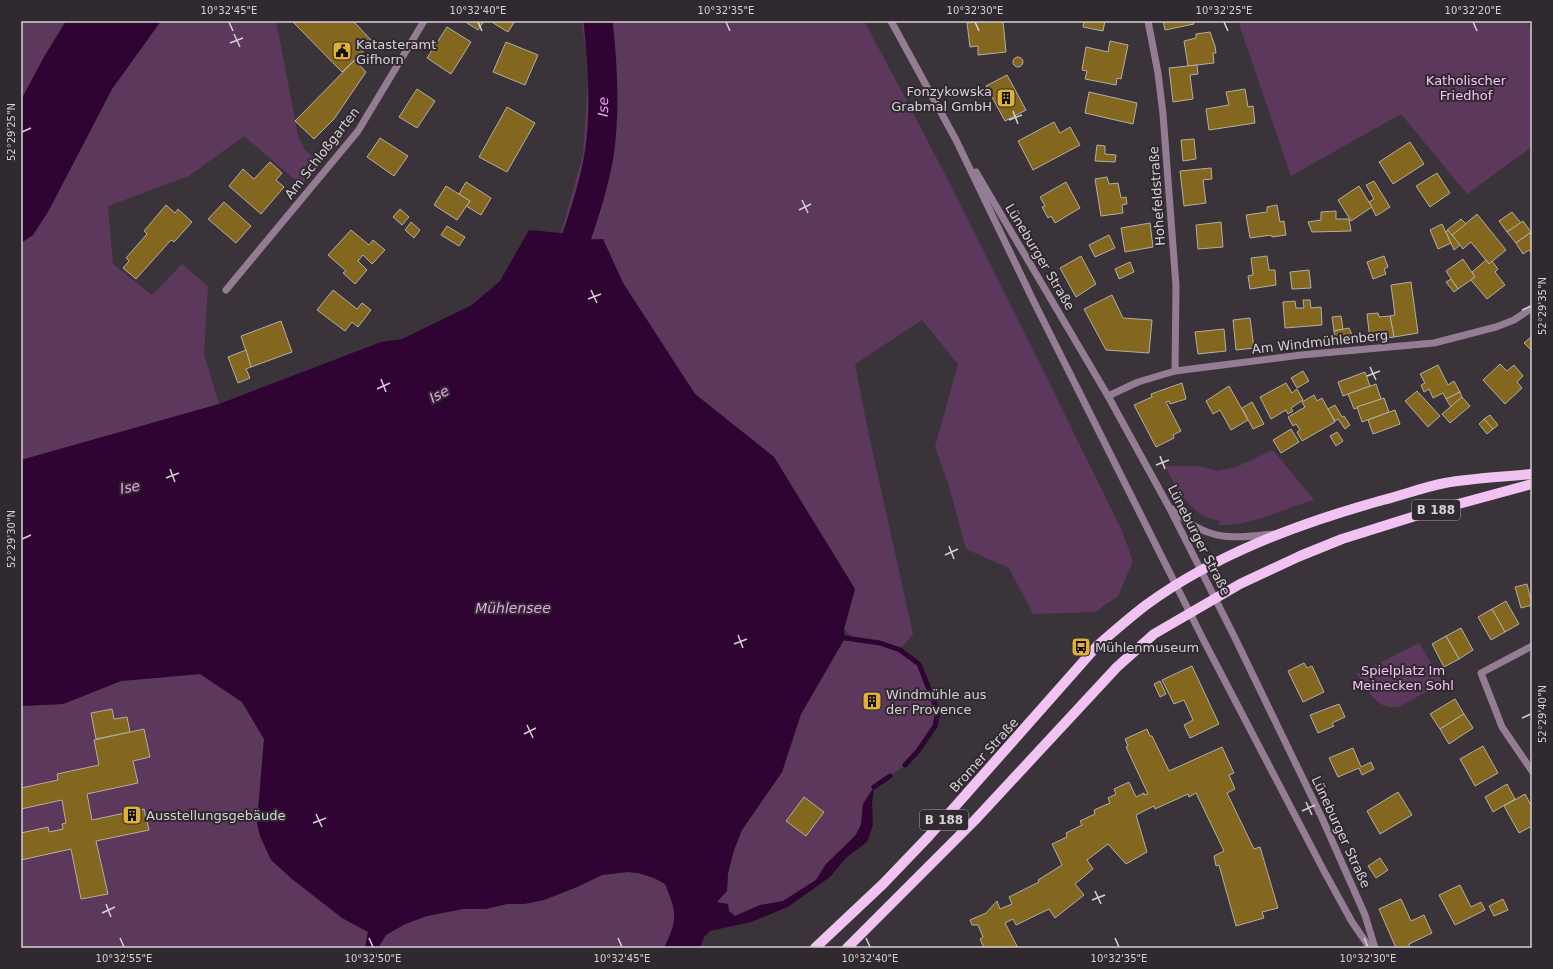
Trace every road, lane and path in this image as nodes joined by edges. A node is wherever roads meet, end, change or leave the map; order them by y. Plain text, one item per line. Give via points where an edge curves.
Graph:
1 (424, 21) edge
2 (892, 21) edge
3 (1148, 21) edge
4 (956, 140) junction
5 (226, 290) dead end
6 (1532, 308) edge
7 (1175, 371) junction
8 (1108, 396) junction
9 (1532, 474) edge
10 (1532, 484) edge
11 (1169, 507) junction
12 (1281, 533) junction
13 (1200, 571) junction
14 (1177, 585) junction
15 (1214, 598) junction
16 (1189, 612) junction
17 (1532, 646) edge
18 (1532, 771) edge
19 (815, 948) edge
20 (847, 948) edge
21 (1370, 948) edge
22 (1375, 948) edge

1 - 5 street, Am Schloßgarten via 358,131
2 - 4 street, Lüneburger Straße
3 - 7 street, Hohefeldstraße via 1163,114 1176,286
4 - 8 street, Lüneburger Straße
4 - 14 street, Lüneburger Straße via 1032,300
6 - 7 street, Am Windmühlenberg via 1514,320 1496,327 1434,343 1301,355
7 - 8 street, Am Windmühlenberg via 1138,382
8 - 11 street, Lüneburger Straße
9 - 12 main road, B 188 via 1444,484 1364,505
10 - 15 main road, B 188 via 1342,539 1300,556
11 - 12 street via 1182,519 1214,535 1234,538
11 - 13 street, Lüneburger Straße
12 - 13 main road, B 188
13 - 14 main road, B 188
13 - 15 street, Lüneburger Straße
14 - 16 street, Lüneburger Straße
14 - 19 main road, Bromer Straße / B 188 via 1147,605 1097,646 929,836 883,884
15 - 16 main road, B 188
15 - 22 street, Lüneburger Straße via 1322,818 1365,915
16 - 20 main road, B 188 via 1154,634 1117,667 971,825
16 - 21 street, Lüneburger Straße via 1324,871 1352,922
17 - 18 street via 1481,673 1502,727

